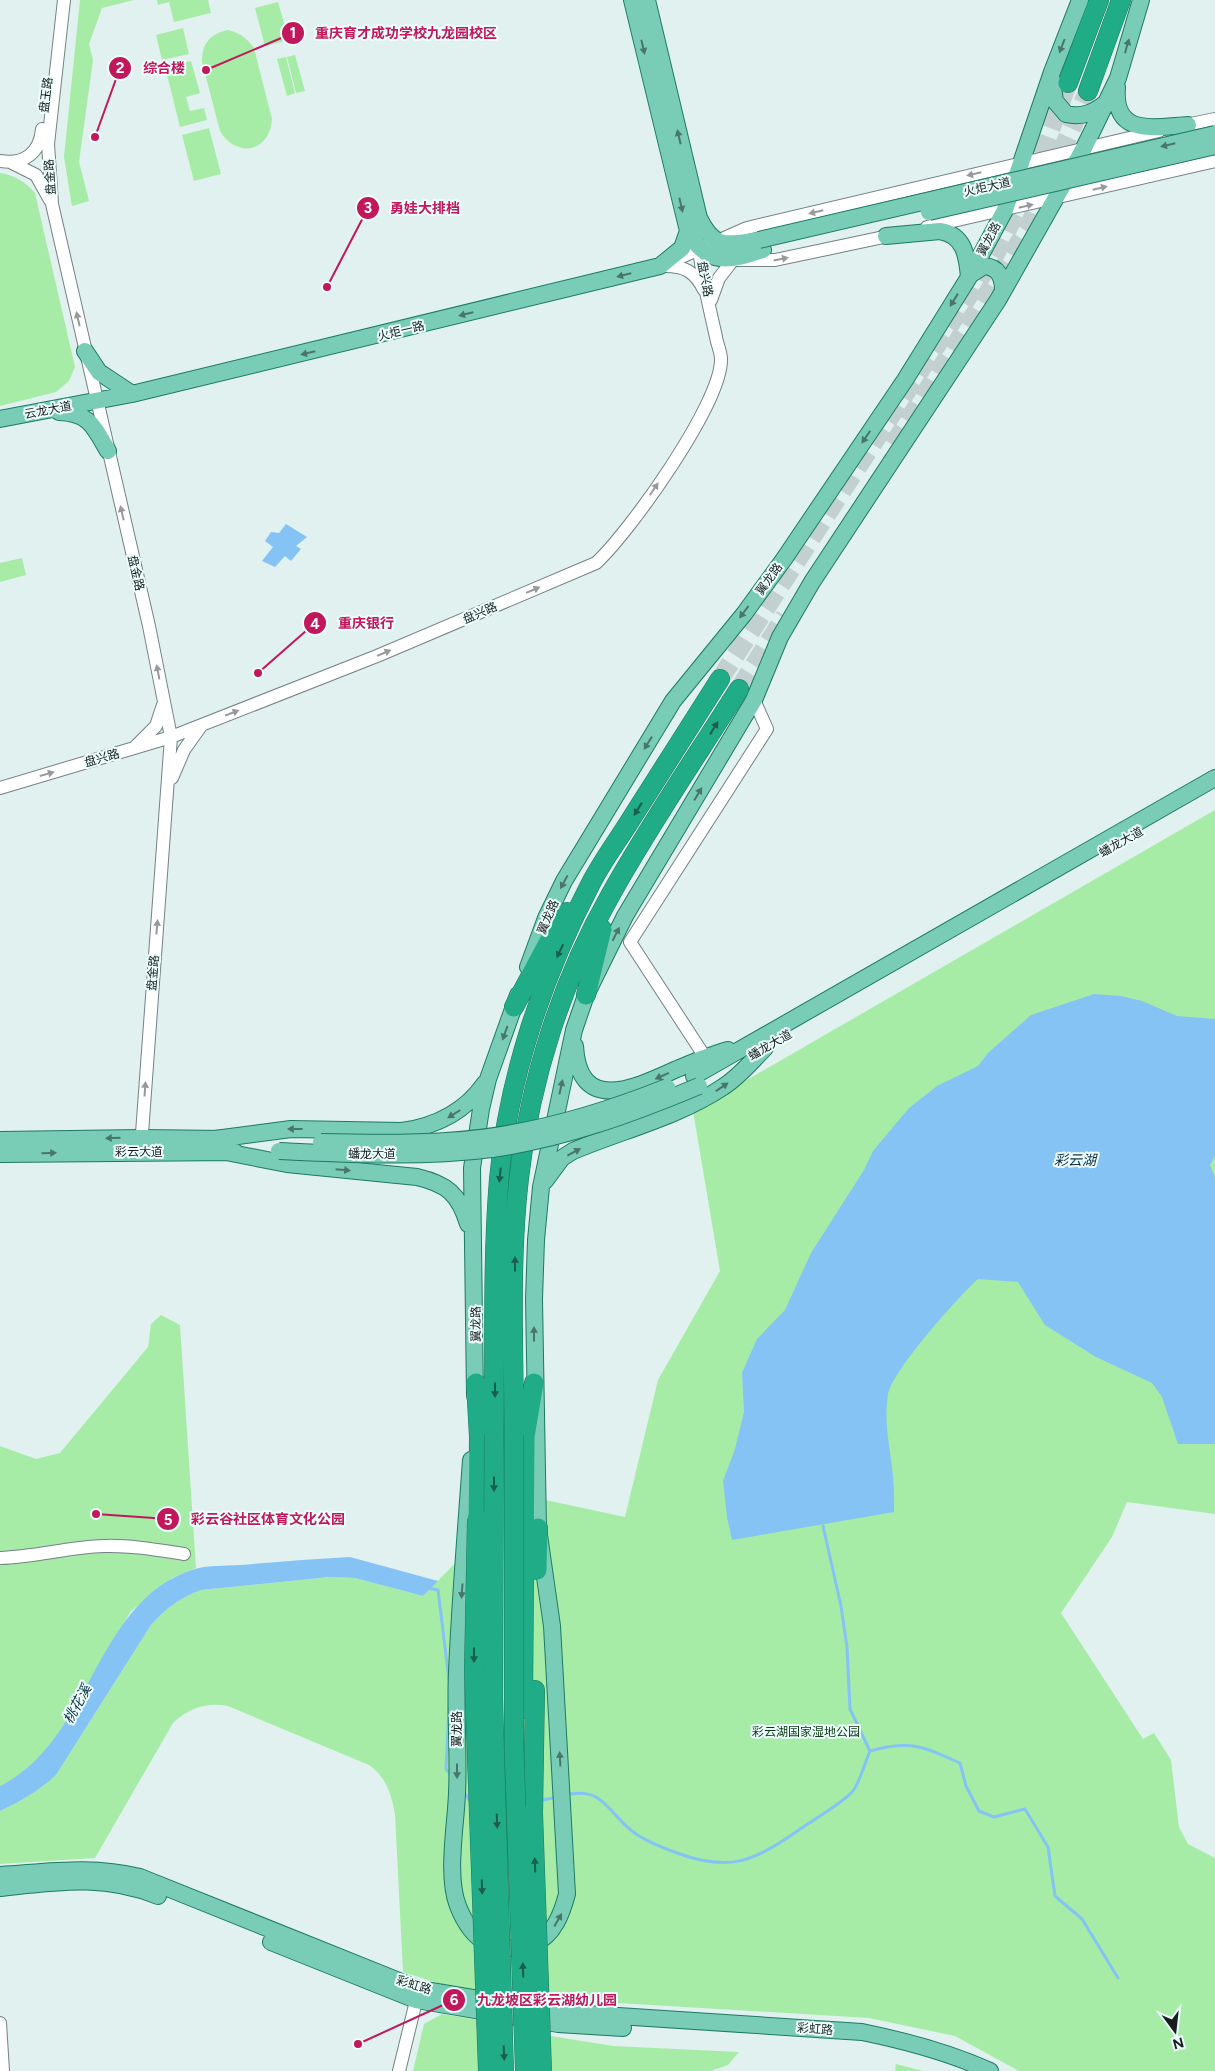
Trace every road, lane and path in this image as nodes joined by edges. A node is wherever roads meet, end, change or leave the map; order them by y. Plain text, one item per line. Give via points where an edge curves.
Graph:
1 (57, 0) edge
2 (64, 0) edge
3 (632, 0) edge
4 (647, 0) edge
5 (1080, 0) edge
6 (1099, 0) edge
7 (1121, 0) edge
8 (1141, 0) edge
9 (1052, 72) junction
10 (1118, 78) junction
11 (1068, 83) tunnel mouth
12 (1088, 91) tunnel mouth
13 (1109, 100) junction
14 (1215, 119) edge
15 (1188, 125) junction
16 (1215, 134) edge
17 (1215, 146) edge
18 (1084, 148) junction
19 (1215, 161) edge
20 (6, 162) edge
21 (1022, 163) junction
22 (1053, 200) junction
23 (52, 204) junction
24 (1005, 210) junction
25 (699, 218) junction
26 (688, 231) junction
27 (886, 236) junction
28 (716, 242) junction
29 (761, 245) junction
30 (700, 250) junction
31 (733, 260) junction
32 (660, 266) junction
33 (969, 277) junction
34 (1003, 291) junction
35 (710, 304) junction
36 (85, 351) junction
37 (132, 394) junction
38 (96, 401) junction
39 (44, 411) junction
40 (0, 419) edge
41 (108, 451) junction
42 (720, 679) tunnel mouth
43 (738, 689) tunnel mouth
44 (754, 700) junction
45 (164, 702) junction
46 (201, 725) junction
47 (171, 737) junction
48 (132, 749) junction
49 (1215, 778) edge
50 (168, 787) junction
51 (0, 788) edge
52 (1215, 789) edge
53 (590, 884) junction
54 (611, 894) junction
55 (586, 996) junction
56 (514, 1007) junction
57 (574, 1030) junction
58 (761, 1045) junction
59 (705, 1056) junction
60 (488, 1080) junction
61 (215, 1139) junction
62 (0, 1140) edge
63 (141, 1145) junction
64 (279, 1146) junction
65 (226, 1152) junction
66 (0, 1154) edge
67 (541, 1187) junction
68 (475, 1246) junction
69 (476, 1383) joint
70 (534, 1383) junction
71 (520, 1436) junction
72 (482, 1437) junction
73 (477, 1519) junction
74 (538, 1528) junction
75 (184, 1554) dead end
76 (0, 1558) edge
77 (493, 1700) junction
78 (0, 1876) edge
79 (0, 1888) edge
80 (417, 1995) junction
81 (0, 2022) edge
82 (3, 2071) edge
83 (399, 2071) edge
84 (488, 2071) edge
85 (504, 2071) edge
86 (526, 2071) edge
87 (542, 2071) edge
88 (968, 2071) edge
89 (990, 2071) edge

1 - 20 street, 盘玉路 via 41,141 32,155
2 - 23 street, 盘金路 via 48,144
3 -> 26 main road
25 -> 4 main road
5 -> 9 main road, 翼龙路
6 - 11 highway
7 - 12 highway
10 -> 8 main road, 翼龙路
9 - 13 main road via 1055,101 1066,114 1090,113
9 - 21 main road, 翼龙路
10 - 13 main road, 翼龙路
10 - 15 main road via 1116,101 1128,122 1148,127
13 - 18 main road, 翼龙路
14 - 15 street
15 - 18 street
16 -> 29 main road, 火炬大道, bridge
17 - 29 main road, 火炬大道, bridge
18 - 21 street
18 - 22 main road, 翼龙路
22 -> 19 street
20 - 23 street via 36,175
21 - 24 main road, 翼龙路
21 -> 28 street via 747,228
24 -> 22 street
22 - 34 main road, 翼龙路
36 -> 23 street, 盘金路
24 - 27 street
24 - 33 main road, 翼龙路
25 - 28 main road via 706,233
25 - 30 street, 盘兴路
26 - 30 main road
26 - 32 main road, 火炬一路 via 682,248
31 -> 27 street via 775,260
27 - 33 main road via 940,230 948,232 965,250
28 - 29 main road
28 - 30 street
29 - 31 main road
30 - 31 main road
30 - 32 street
30 - 35 street, 盘兴路
31 - 35 street via 713,289
32 - 35 street via 676,266 694,274
32 -> 37 main road, 火炬一路
33 - 34 main road via 980,268 989,266 1000,273
33 -> 56 main road, 翼龙路 via 905,380 784,559 668,710 564,881 546,918
34 - 44 main road, 翼龙路 via 812,582 780,637
46 -> 35 street, 盘兴路 via 377,656 596,563 613,547 646,501 704,414 716,389 721,360
36 - 37 main road via 99,372
36 - 38 street, 盘金路
37 - 38 main road, 火炬一路
38 - 39 main road, 云龙大道
38 - 41 street, 盘金路
39 - 40 main road, 云龙大道
39 - 41 main road via 75,412 92,423
45 -> 41 street, 盘金路
42 -> 53 highway, 翼龙路
54 -> 43 highway
55 -> 44 main road, 翼龙路 via 625,916
44 - 59 street via 767,729 630,942
45 - 47 street, 盘金路
45 - 48 street via 156,726
46 - 47 street, 盘兴路
46 - 50 street via 184,750
47 - 48 street, 盘兴路
47 - 50 street, 盘金路
51 -> 48 street, 盘兴路
49 - 58 main road, 蟠龙大道
63 -> 50 street, 盘金路
52 - 58 main road, 蟠龙大道
53 - 56 highway via 561,920
53 -> 72 highway, 翼龙路 via 554,962 534,1018 507,1126 499,1177
54 - 55 highway
71 -> 54 highway via 515,1230 527,1126 557,1015 573,972
55 - 57 main road, 翼龙路
56 -> 60 main road, 翼龙路
59 -> 57 main road via 632,1088 599,1089 590,1085 578,1068
67 -> 57 main road, 翼龙路
58 - 59 main road
58 - 64 main road, 蟠龙大道, bridge via 631,1114 582,1129 493,1148 450,1153 367,1155
67 -> 58 main road via 562,1158 574,1151 711,1095 734,1079
60 -> 61 main road via 466,1106 437,1123 418,1129 402,1132 291,1129
60 - 68 main road, 翼龙路 via 472,1168
61 - 63 main road, 彩云大道
61 - 64 main road, 彩云大道
63 -> 62 main road, 彩云大道
63 - 65 main road, 彩云大道
66 -> 63 main road, 彩云大道
64 - 65 main road, 彩云大道
65 -> 68 main road via 287,1164 431,1180 451,1192 460,1202
70 -> 67 main road, 翼龙路 via 536,1240
68 - 69 main road, 翼龙路
69 - 72 highway
70 - 71 highway
70 - 74 main road, 翼龙路
86 -> 71 highway, bridge via 514,1747
72 - 73 highway
72 -> 74 main road, 翼龙路, bridge via 457,1673 453,1878 457,1903 473,1934 485,1944 506,1948 539,1941 552,1930 562,1913 567,1894 552,1626
72 -> 77 highway, 翼龙路, bridge
73 - 77 highway, bridge
73 -> 84 highway, bridge via 474,1671
87 -> 74 highway, bridge via 534,1813
75 - 76 street via 104,1546
77 -> 85 highway, 翼龙路, bridge
78 - 80 main road, 彩虹路 via 82,1869 111,1870 140,1877
79 - 80 main road, 彩虹路 via 80,1880 140,1889
80 - 83 street
80 - 88 main road, 彩虹路 via 558,2024 863,2043 914,2052
80 - 89 main road, 彩虹路 via 557,2012 862,2032 957,2056
81 - 82 street

